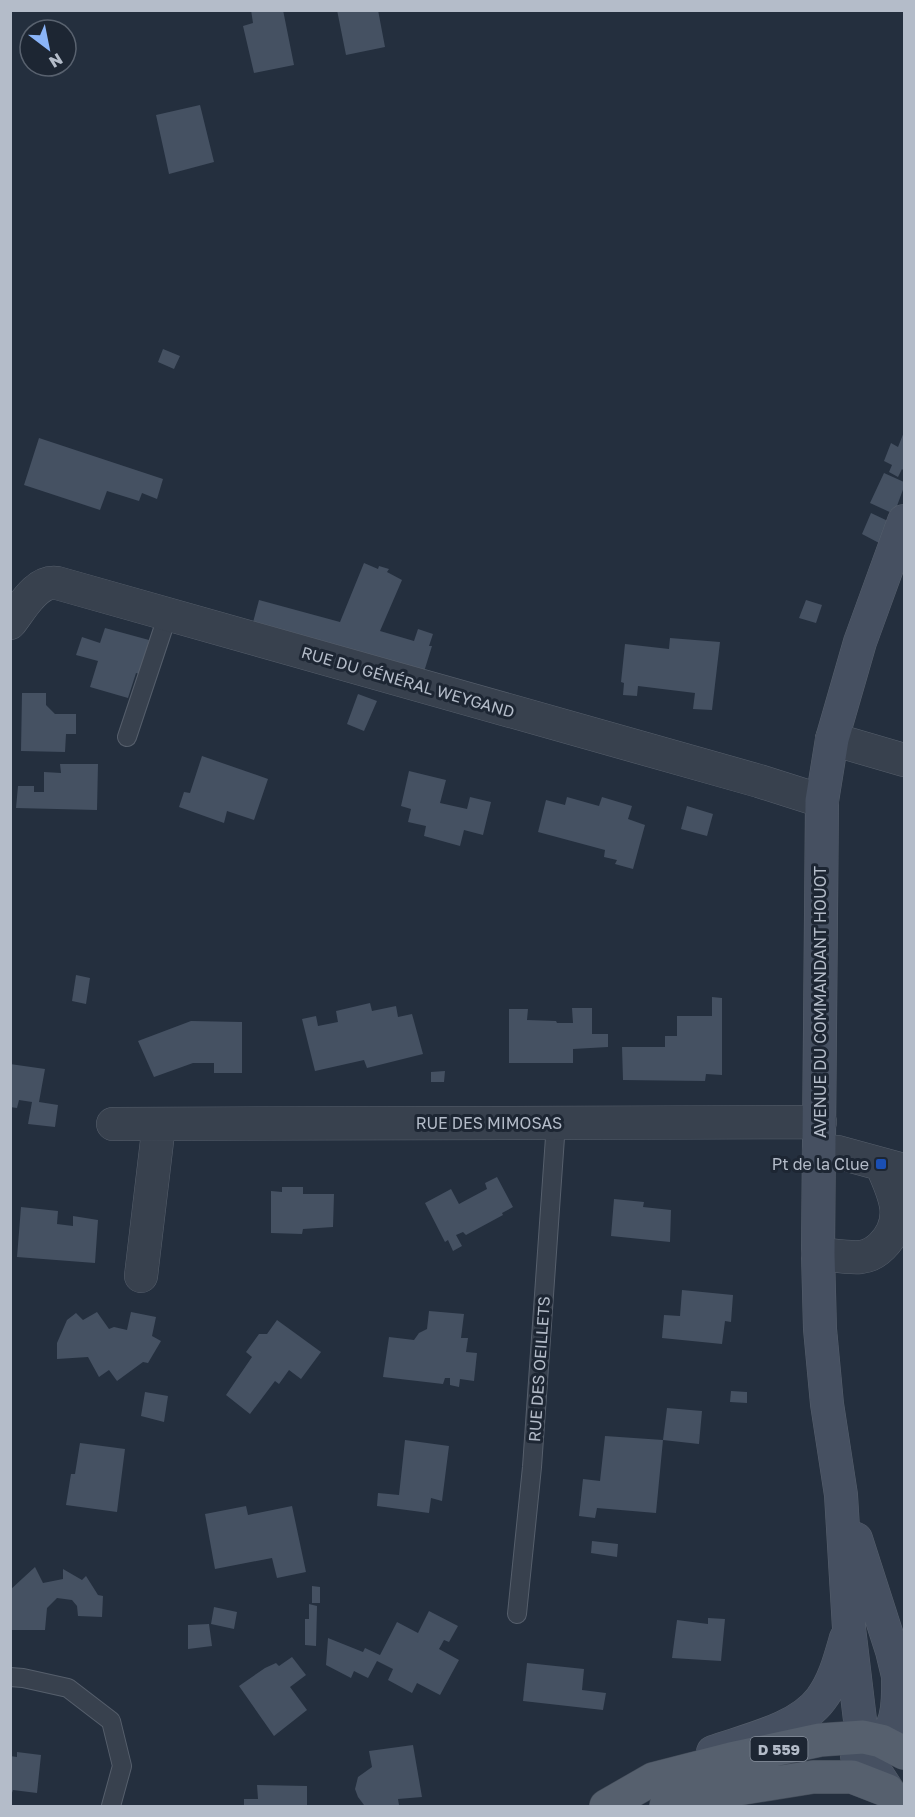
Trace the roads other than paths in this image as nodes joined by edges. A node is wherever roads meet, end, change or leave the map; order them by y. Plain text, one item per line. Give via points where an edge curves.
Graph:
1 (904, 521) edge
2 (168, 614) junction
3 (10, 624) edge
4 (127, 737) dead end
5 (832, 739) junction
6 (904, 760) edge
7 (822, 801) junction
8 (556, 1123) junction
9 (113, 1124) dead end
10 (159, 1124) junction
11 (819, 1137) junction
12 (893, 1167) edge
13 (891, 1248) edge
14 (818, 1254) junction
15 (141, 1276) dead end
16 (841, 1495) junction
17 (517, 1614) dead end
18 (849, 1628) junction
19 (10, 1677) edge
20 (901, 1691) edge
21 (879, 1746) edge
22 (813, 1777) junction
23 (659, 1793) edge
24 (895, 1799) edge
25 (111, 1806) edge
26 (606, 1806) edge

1 - 5 main road, AVENUE DU COMMANDANT HOUOT via 860,642
2 - 3 street, RUE DU GÉNÉRAL WEYGAND via 49,582
2 - 4 lane
2 - 7 street, RUE DU GÉNÉRAL WEYGAND
5 - 6 street
5 - 7 main road, AVENUE DU COMMANDANT HOUOT
7 - 11 main road, AVENUE DU COMMANDANT HOUOT
8 - 10 street, RUE DES MIMOSAS
8 - 11 street, RUE DES MIMOSAS
8 - 17 lane, RUE DES OEILLETS via 532,1467
9 - 10 street, RUE DES MIMOSAS
10 - 15 street
11 - 12 street, RUE DES MIMOSAS via 837,1152
11 - 14 main road, AVENUE DU COMMANDANT HOUOT
12 - 13 street via 896,1223
13 - 14 street via 863,1257
14 - 16 main road, AVENUE DU COMMANDANT HOUOT via 826,1394
16 - 18 main road, AVENUE DU COMMANDANT HOUOT
16 - 20 main road, AVENUE DU COMMANDANT HOUOT via 892,1651
18 - 21 main road, AVENUE DU COMMANDANT HOUOT
18 - 23 main road via 838,1668 822,1699 804,1717 697,1757
19 - 25 lane via 68,1688 111,1721 122,1766
20 - 21 main road, AVENUE DU COMMANDANT HOUOT via 894,1724
21 - 22 main road
21 - 23 main road, D 559 via 820,1740 731,1759
21 - 24 main road, AVENUE DU COMMANDANT HOUOT via 875,1771
22 - 23 main road, D 559 via 713,1793
22 - 24 main road, D 559 via 852,1777
23 - 26 main road, D 559

